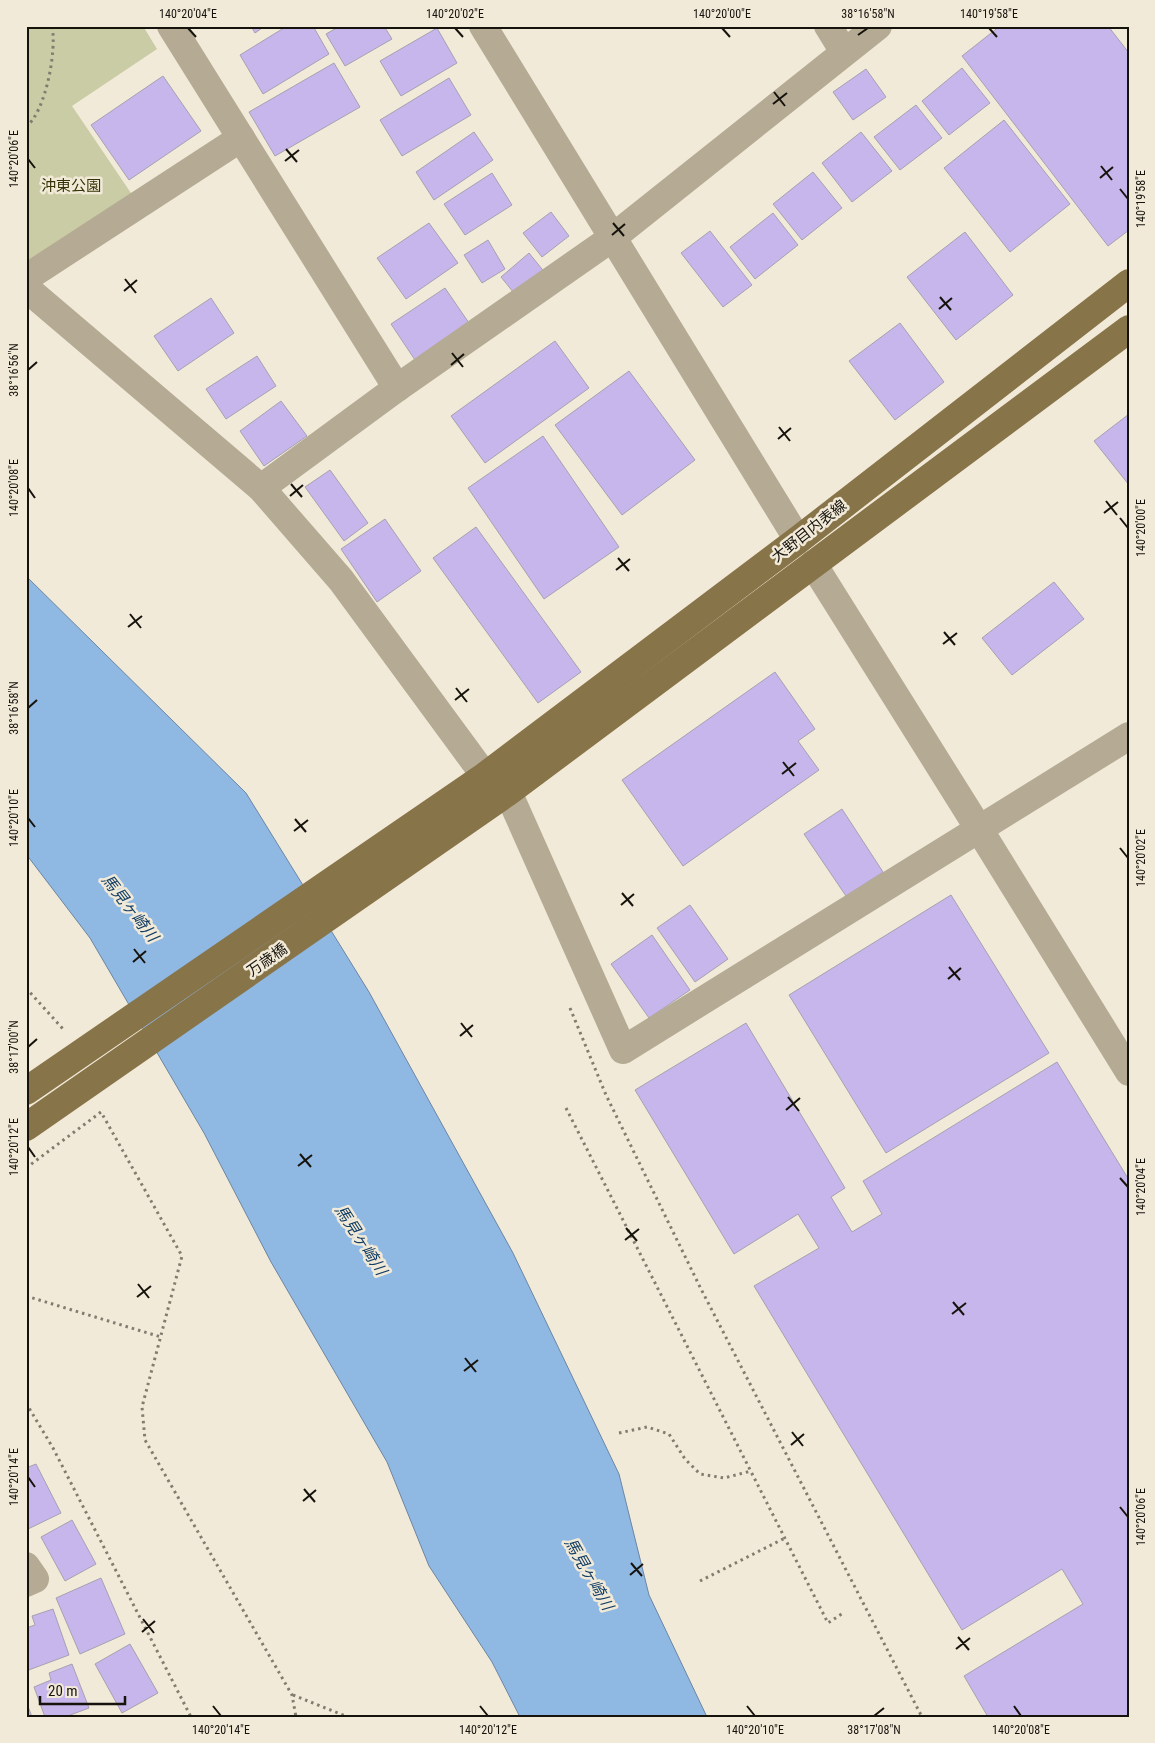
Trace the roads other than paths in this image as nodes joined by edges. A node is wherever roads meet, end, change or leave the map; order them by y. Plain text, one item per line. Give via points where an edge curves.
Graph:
1 (171, 26) edge
2 (483, 26) edge
3 (828, 26) edge
4 (878, 26) edge
5 (844, 52) junction
6 (241, 138) junction
7 (612, 238) junction
8 (26, 278) edge
9 (1129, 282) edge
10 (26, 288) edge
11 (1129, 329) edge
12 (397, 388) junction
13 (261, 488) junction
14 (798, 540) junction
15 (813, 564) junction
16 (1129, 736) edge
17 (486, 776) junction
18 (508, 792) junction
19 (979, 828) junction
20 (1129, 1072) edge
21 (26, 1091) edge
22 (26, 1127) edge
23 (26, 1566) edge
24 (26, 1583) edge

1 - 6 street
2 - 7 street
3 - 5 street
4 - 5 street
5 - 7 street
6 - 8 street
6 - 12 street
7 - 12 street
7 - 14 street
9 - 14 main road, 大野目内表線
10 - 13 street
11 - 15 main road, 大野目内表線
12 - 13 street
13 - 17 street via 341,580
14 - 17 main road, 大野目内表線
15 - 18 main road, 大野目内表線
15 - 19 street
16 - 19 street
17 - 21 main road, 万歳橋
18 - 19 street via 623,1050
18 - 22 main road, 万歳橋
19 - 20 street
23 - 24 street via 35,1580

